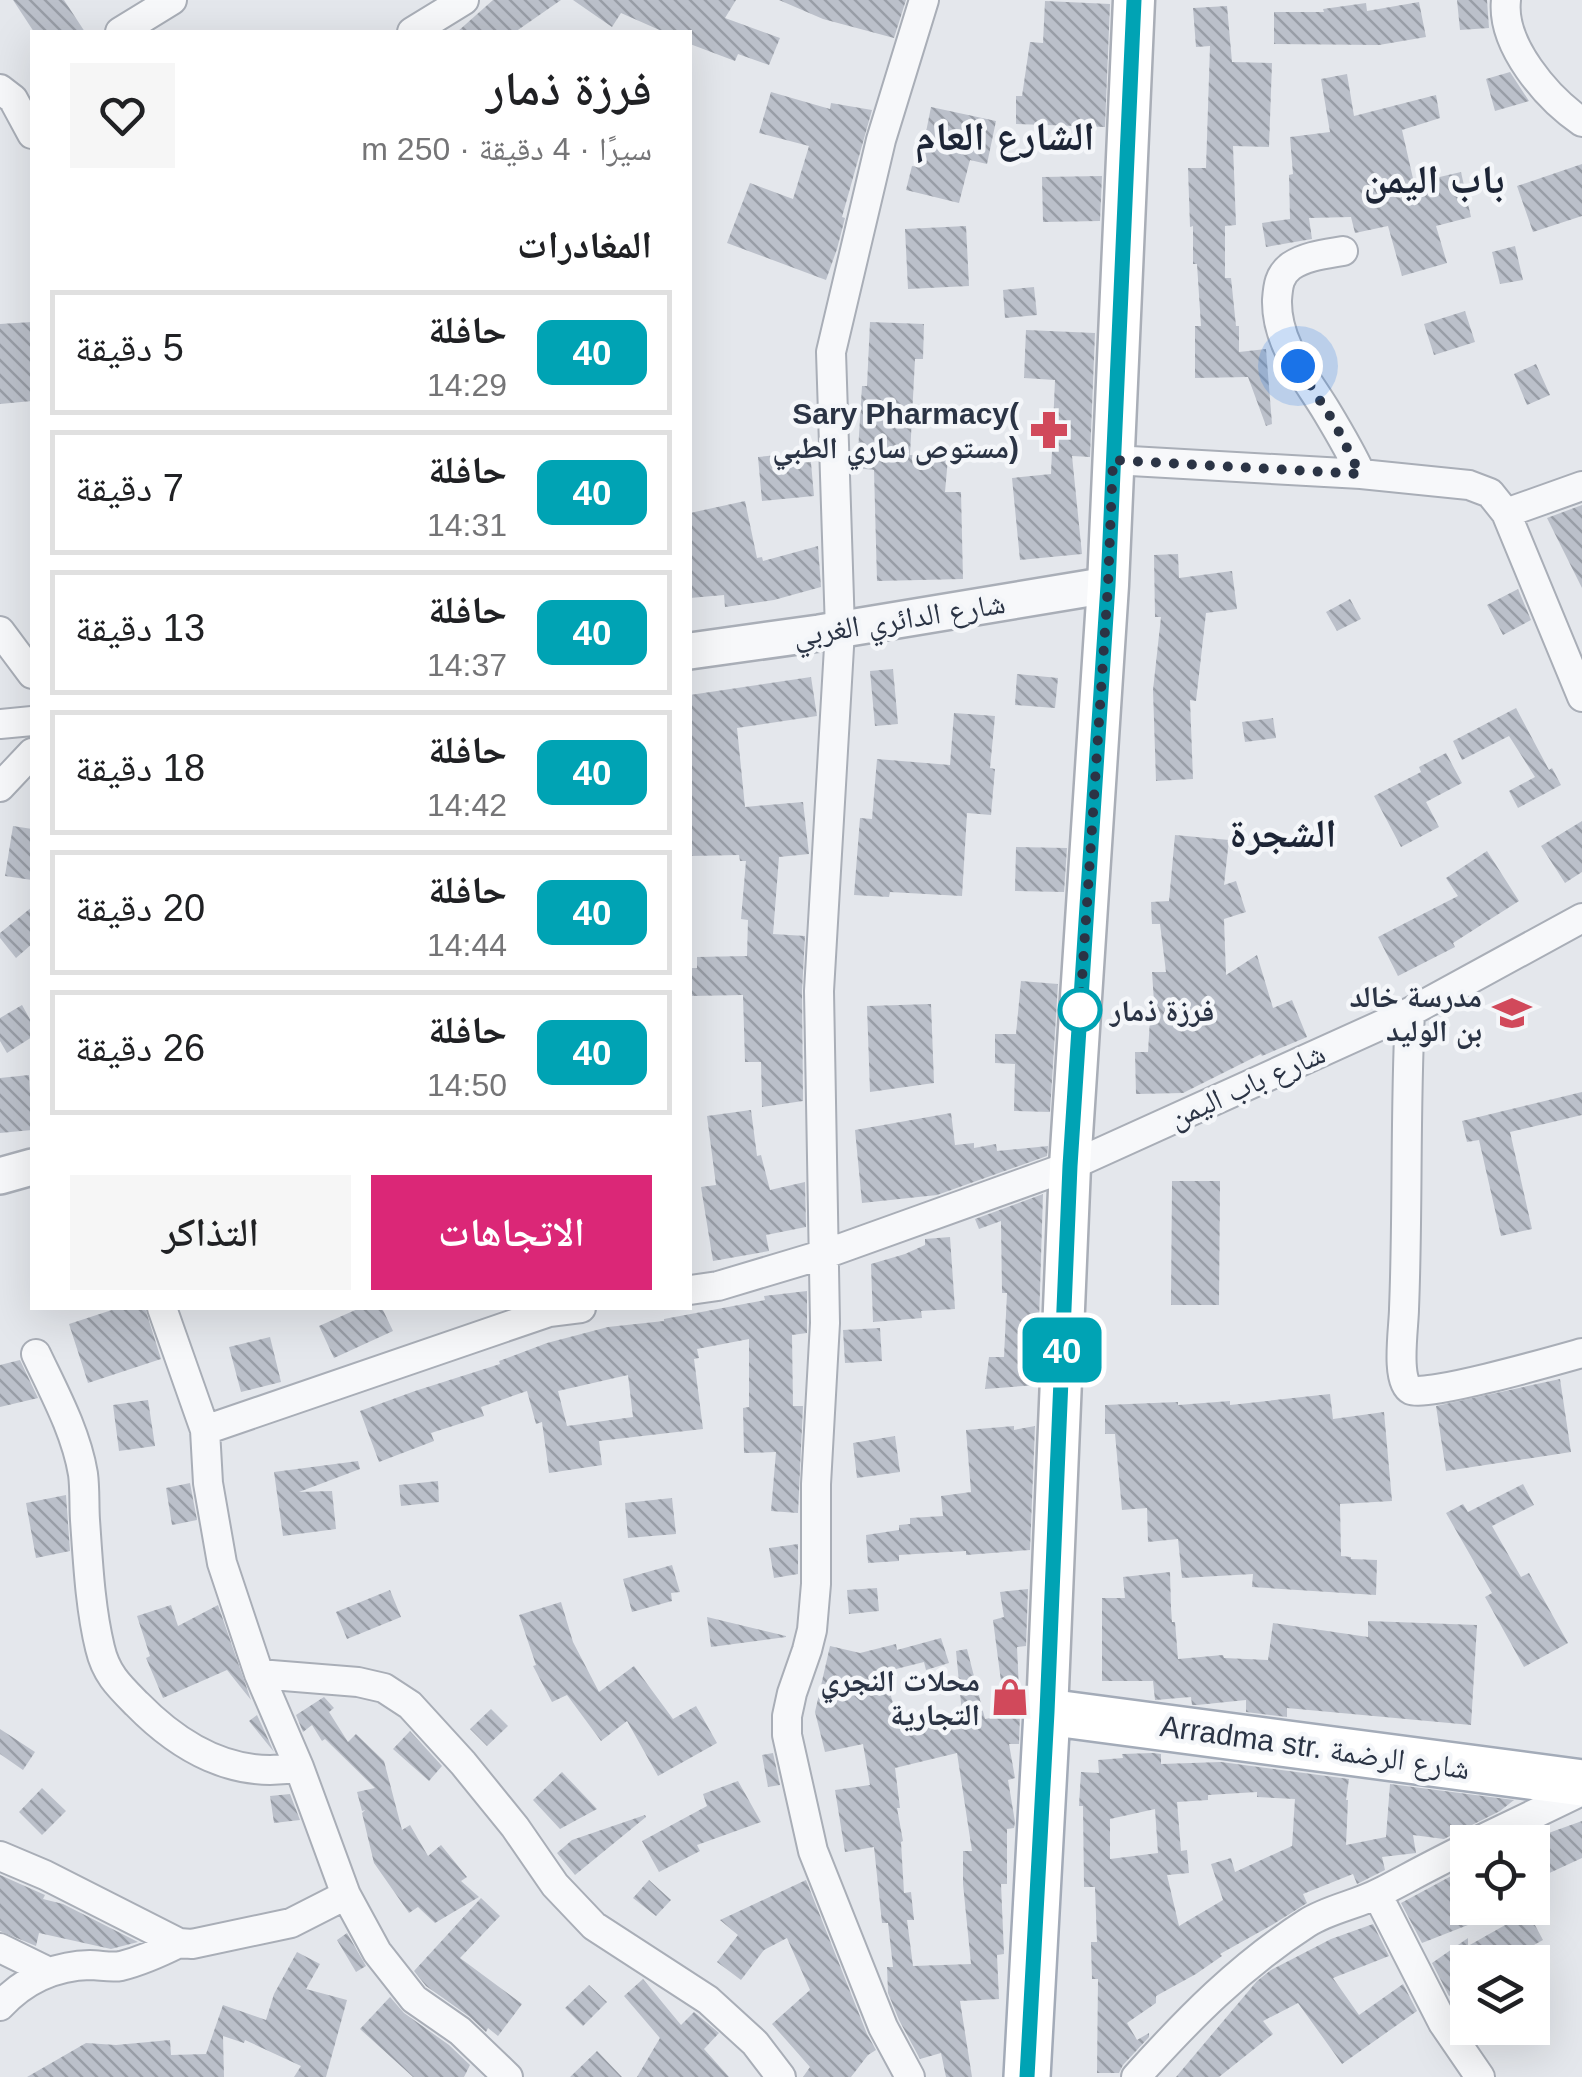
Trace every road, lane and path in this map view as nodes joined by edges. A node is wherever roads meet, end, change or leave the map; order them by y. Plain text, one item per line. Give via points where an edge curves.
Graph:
1 (172, 0) edge
2 (464, 0) edge
3 (924, 0) edge
4 (1134, 0) edge
5 (1506, 0) edge
6 (123, 30) edge
7 (415, 30) edge
8 (15, 92) edge
9 (1582, 122) edge
10 (30, 129) edge
11 (1344, 251) dead end
12 (1113, 460) junction
13 (1360, 474) junction
14 (1582, 486) edge
15 (1506, 513) junction
16 (1108, 585) junction
17 (840, 630) junction
18 (0, 631) edge
19 (692, 651) edge
20 (30, 671) edge
21 (1582, 698) edge
22 (30, 721) edge
23 (0, 724) edge
24 (30, 755) edge
25 (0, 787) edge
26 (1582, 918) edge
27 (1410, 1012) junction
28 (1070, 1166) junction
29 (30, 1168) edge
30 (0, 1176) edge
31 (826, 1254) junction
32 (692, 1290) edge
33 (163, 1310) edge
34 (548, 1310) edge
35 (1582, 1353) edge
36 (36, 1354) dead end
37 (206, 1430) junction
38 (259, 1674) junction
39 (1047, 1712) junction
40 (299, 1767) junction
41 (1582, 1782) edge
42 (1582, 1790) edge
43 (1511, 1825) edge
44 (0, 1856) edge
45 (1450, 1856) edge
46 (1378, 1894) junction
47 (346, 1895) junction
48 (180, 1943) junction
49 (0, 1948) edge
50 (48, 1971) junction
51 (0, 2006) edge
52 (508, 2077) edge
53 (781, 2077) edge
54 (910, 2077) edge
55 (1027, 2077) edge
56 (1136, 2077) edge
57 (1480, 2077) edge

1 - 6 street
2 - 7 street
3 - 17 street via 881,140 832,352
4 - 12 main road
5 - 9 street via 1510,38 1526,64
8 - 10 street
11 - 13 street via 1290,267 1278,281 1277,304 1289,350
12 - 13 street
12 - 16 main road
13 - 15 street via 1469,485 1490,493
14 - 15 street
15 - 21 street
16 - 17 street, شارع الدائري الغربي
16 - 28 main road
17 - 19 street, شارع الدائري الغربي
17 - 31 street via 819,991
18 - 20 street
22 - 23 street
24 - 25 street
26 - 27 street, شارع باب اليمن
27 - 28 street, شارع باب اليمن
27 - 35 street via 1404,1383 1423,1391
28 - 31 street, شارع باب اليمن
28 - 39 main road
29 - 30 street
31 - 32 street, شارع باب اليمن
31 - 54 street via 816,1584 787,1735 813,1852
33 - 37 street
34 - 37 street
36 - 40 street via 83,1474 94,1617 110,1677 175,1739 202,1755 235,1767
37 - 38 street via 222,1563
38 - 40 street
38 - 53 street via 358,1682 384,1688 410,1705 594,1926 708,2000
39 - 41 main road, Arradma str. شارع الرضمة
39 - 55 main road
40 - 47 street
42 - 43 street
44 - 48 street
45 - 46 street
46 - 56 street via 1312,1920 1242,1968
46 - 57 street via 1443,2023
47 - 48 street via 291,1923
47 - 52 street via 377,1952 414,1999
48 - 50 street via 116,1967
49 - 50 street
50 - 51 street

